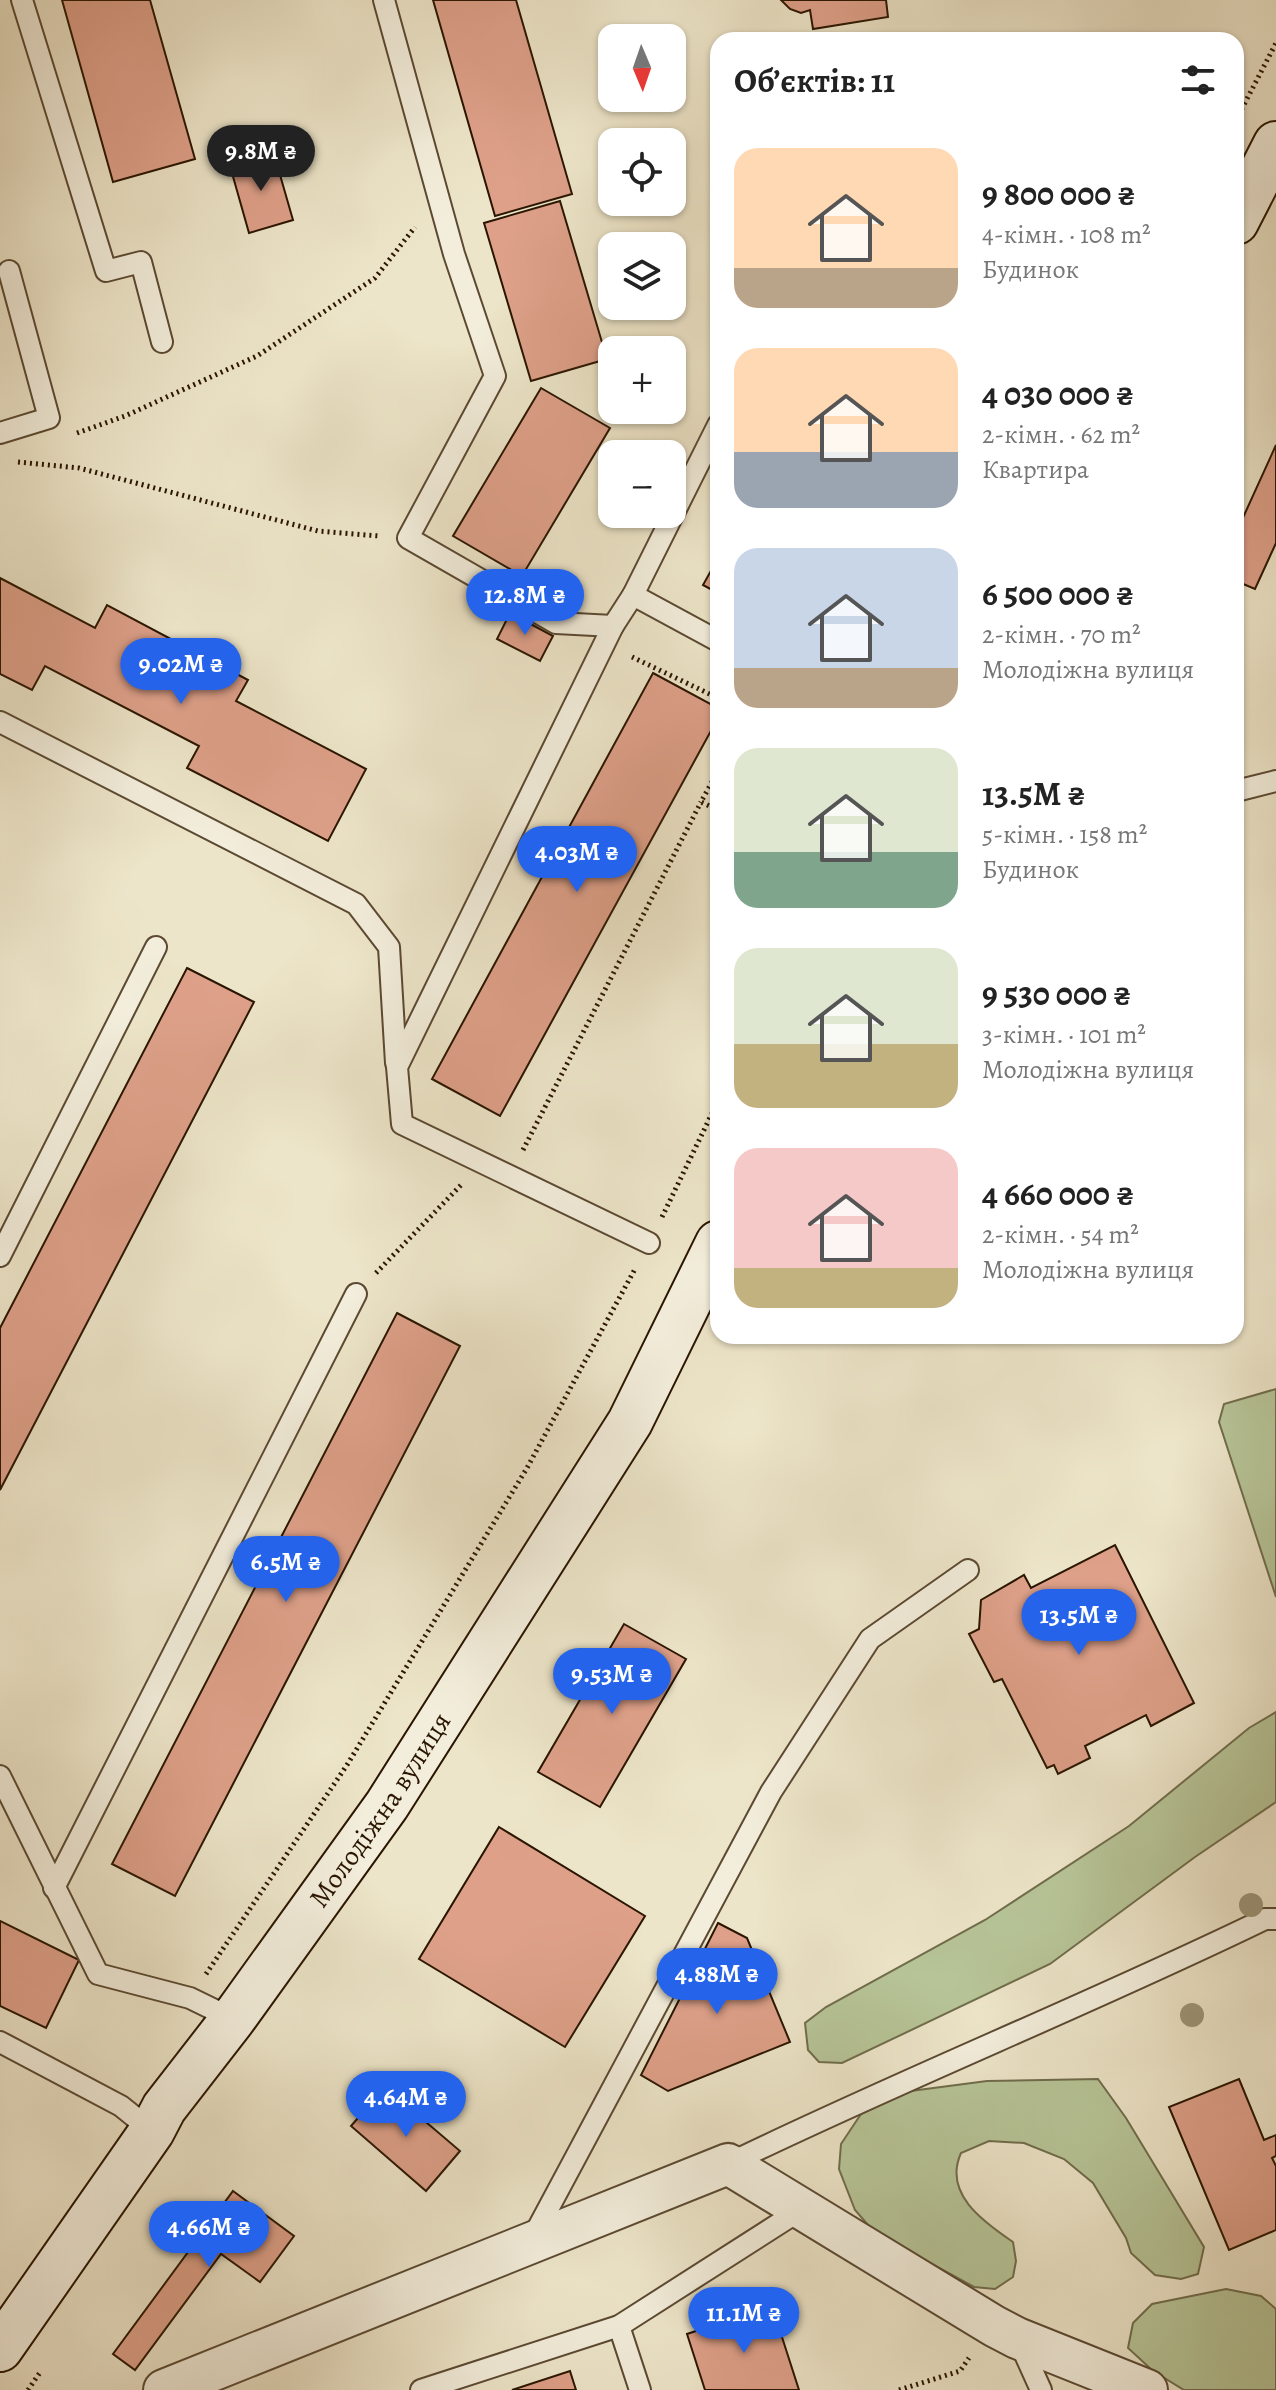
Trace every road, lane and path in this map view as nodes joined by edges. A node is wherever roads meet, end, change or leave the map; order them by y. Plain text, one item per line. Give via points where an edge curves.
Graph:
1 (22, 0) edge
2 (384, 0) edge
3 (1276, 43) edge
4 (1244, 105) edge
5 (1276, 144) edge
6 (439, 197) junction
7 (1244, 206) edge
8 (9, 271) dead end
9 (162, 342) dead end
10 (0, 433) edge
11 (69, 435) dead end
12 (710, 441) edge
13 (16, 462) dead end
14 (408, 538) junction
15 (633, 595) junction
16 (608, 635) junction
17 (710, 637) edge
18 (710, 693) edge
19 (0, 722) edge
20 (1276, 781) edge
21 (710, 786) edge
22 (1244, 789) edge
23 (701, 802) junction
24 (710, 806) edge
25 (156, 947) dead end
26 (397, 1067) junction
27 (710, 1117) edge
28 (481, 1164) junction
29 (509, 1177) junction
30 (649, 1243) junction
31 (0, 1256) edge
32 (710, 1259) edge
33 (356, 1294) joint
34 (968, 1570) dead end
35 (0, 1776) edge
36 (54, 1888) junction
37 (1276, 1919) edge
38 (190, 1998) junction
39 (233, 2019) junction
40 (0, 2042) edge
41 (152, 2131) junction
42 (728, 2164) junction
43 (802, 2209) junction
44 (531, 2243) junction
45 (619, 2326) junction
46 (1006, 2332) junction
47 (0, 2349) edge
48 (164, 2390) edge
49 (421, 2390) edge
50 (640, 2390) edge
51 (899, 2390) edge
52 (1041, 2390) edge
53 (1147, 2390) edge

1 - 9 lane via 106,271 141,262
2 - 6 lane
3 - 4 path
5 - 7 street
6 - 11 path via 375,278 257,356 125,416
6 - 14 lane via 495,376
8 - 10 lane via 49,418
12 - 15 lane
13 - 14 path via 79,468 318,531
14 - 16 lane via 556,623
15 - 16 lane
15 - 17 lane
16 - 18 path
16 - 26 lane
19 - 26 lane via 356,904 389,947
20 - 22 lane
21 - 23 path
23 - 24 path
23 - 29 path
25 - 31 lane
26 - 28 lane via 402,1124
27 - 30 path
28 - 29 lane
28 - 33 path
29 - 30 lane
30 - 38 path via 527,1468 347,1765
32 - 39 street, Молодіжна вулиця via 630,1422 387,1805
33 - 36 lane
34 - 44 lane via 870,1639 771,1792
35 - 36 lane
36 - 38 lane via 98,1974
37 - 42 lane via 1265,1919
38 - 39 lane
39 - 41 street, Молодіжна вулиця
40 - 41 lane via 121,2106
41 - 47 street, Молодіжна вулиця
42 - 43 street
42 - 44 street
43 - 45 lane
43 - 46 street
44 - 48 street
45 - 49 lane
45 - 50 lane
46 - 51 path via 960,2371
46 - 52 lane
46 - 53 street

